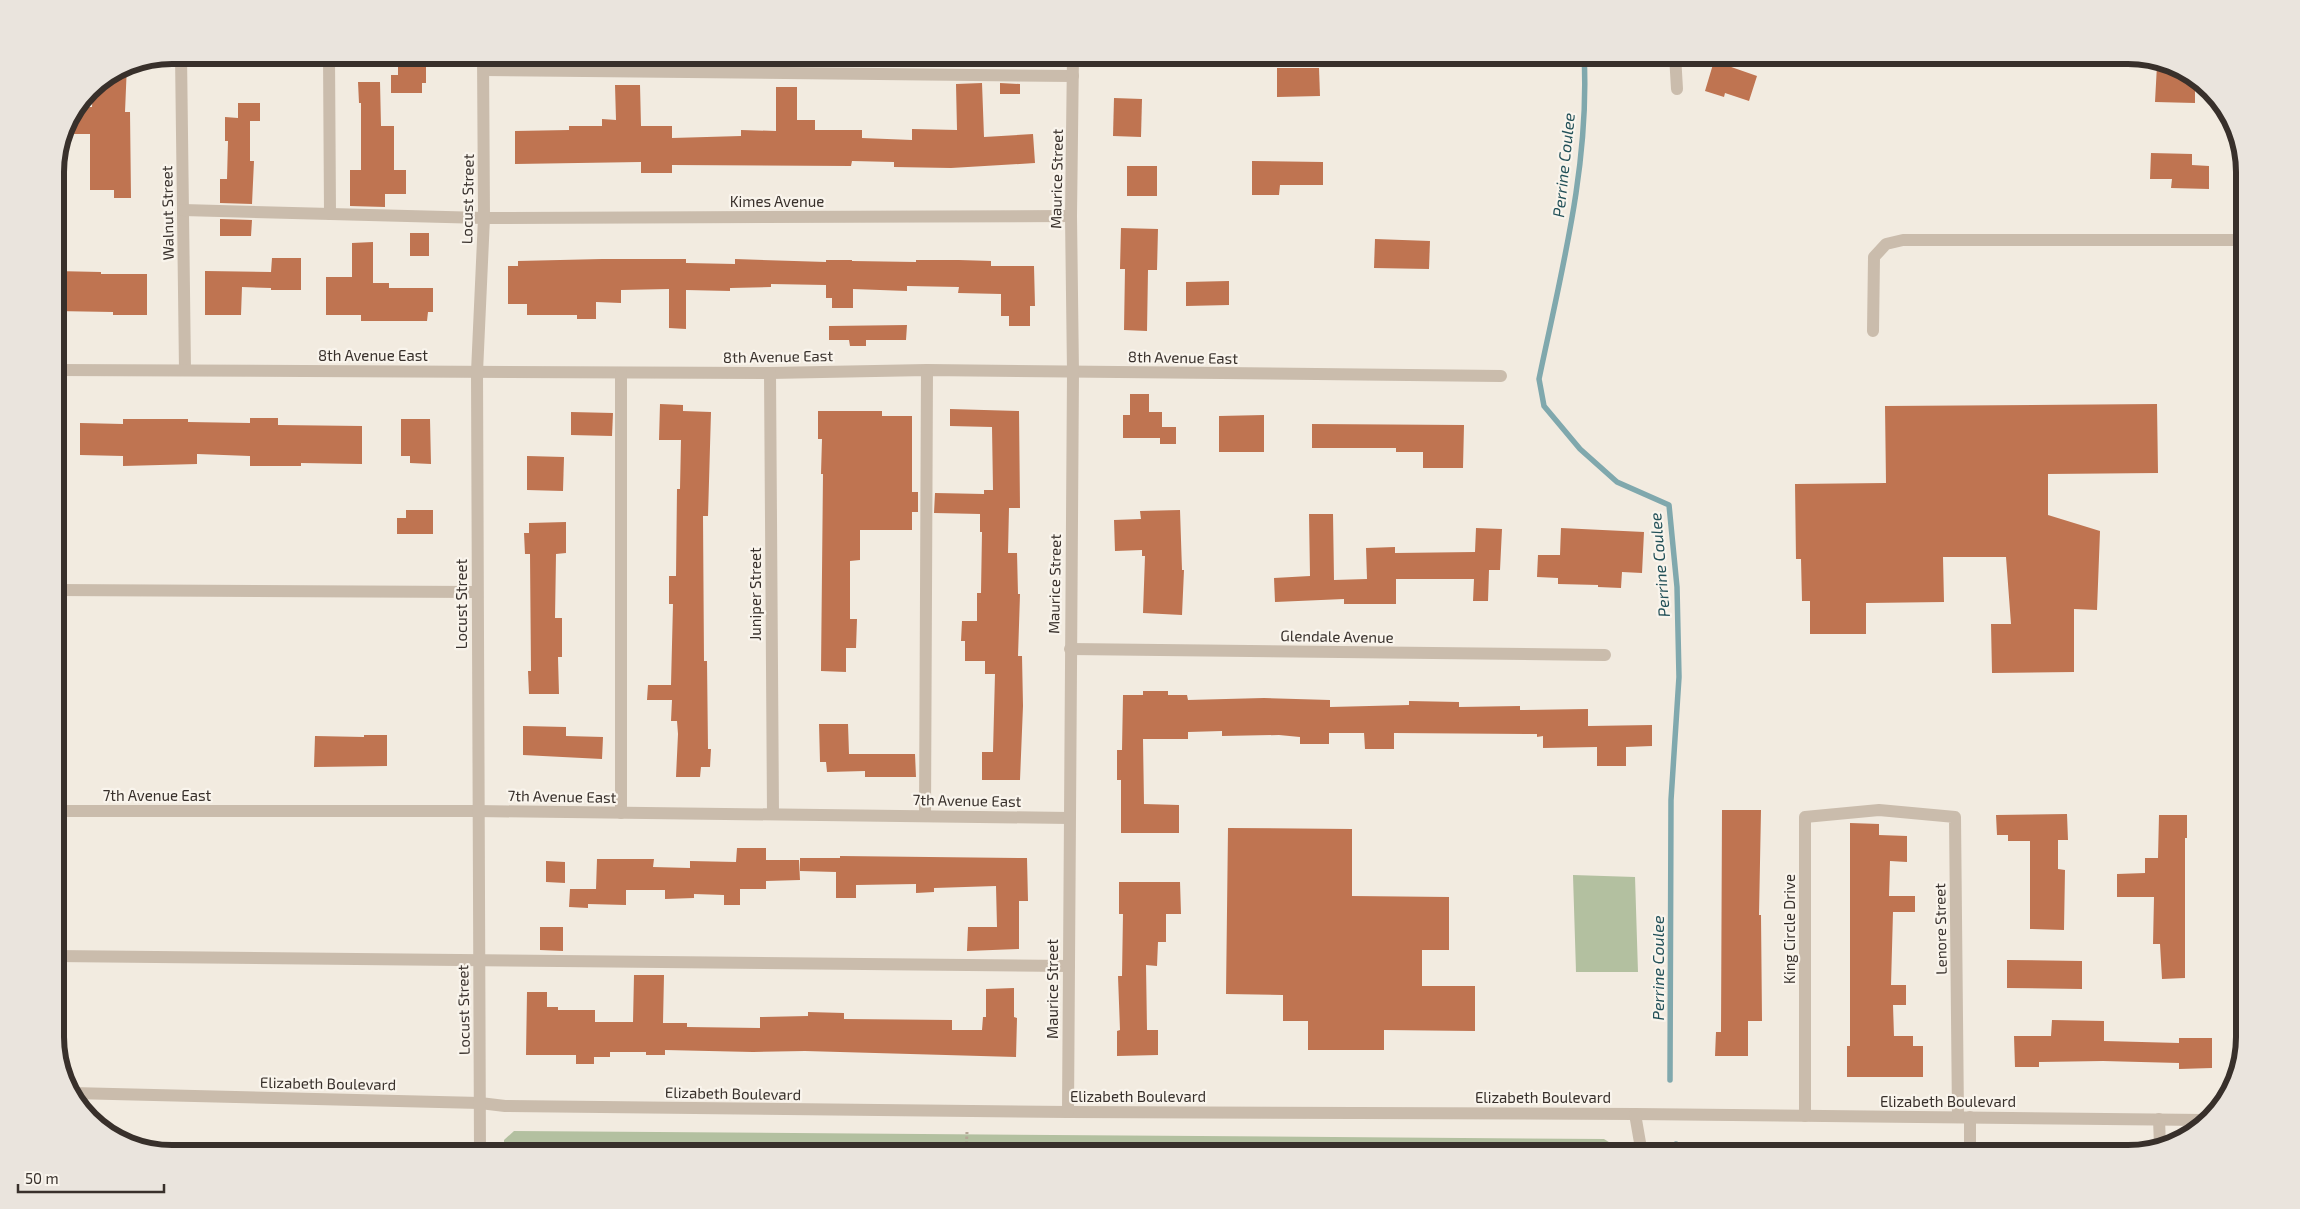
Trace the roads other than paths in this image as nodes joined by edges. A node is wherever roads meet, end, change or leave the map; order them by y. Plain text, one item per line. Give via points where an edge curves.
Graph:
1 (181, 64) edge
2 (329, 64) edge
3 (484, 64) edge
4 (1072, 64) edge
5 (1676, 64) edge
6 (484, 70) junction
7 (1073, 76) junction
8 (1677, 89) dead end
9 (183, 210) junction
10 (330, 214) junction
11 (1071, 216) junction
12 (484, 218) junction
13 (2236, 240) edge
14 (1873, 331) dead end
15 (64, 370) edge
16 (185, 370) junction
17 (927, 370) junction
18 (477, 372) junction
19 (1073, 372) junction
20 (620, 373) junction
21 (770, 373) junction
22 (1501, 376) dead end
23 (64, 590) edge
24 (477, 592) junction
25 (1070, 649) junction
26 (1605, 655) dead end
27 (1879, 810) joint
28 (64, 811) edge
29 (477, 812) junction
30 (621, 813) junction
31 (773, 814) junction
32 (925, 816) junction
33 (1069, 818) junction
34 (64, 956) edge
35 (479, 959) junction
36 (1069, 966) junction
37 (80, 1093) edge
38 (480, 1103) junction
39 (1068, 1112) junction
40 (1635, 1114) junction
41 (1805, 1116) junction
42 (1964, 1117) junction
43 (2159, 1119) junction
44 (2197, 1120) edge
45 (2160, 1141) edge
46 (480, 1145) edge
47 (1640, 1145) edge
48 (1969, 1145) edge

1 - 9 street, Walnut Street
2 - 10 street
3 - 6 street, Locust Street
4 - 7 street, Maurice Street
5 - 8 street
6 - 7 street
6 - 12 street, Locust Street
7 - 11 street, Maurice Street
9 - 10 street, Kimes Avenue
9 - 16 street, Walnut Street
10 - 12 street, Kimes Avenue
11 - 12 street, Kimes Avenue
11 - 19 street, Maurice Street
12 - 18 street, Locust Street
13 - 14 street via 1903,240 1886,244 1874,257
15 - 16 street, 8th Avenue East
16 - 18 street, 8th Avenue East
17 - 19 street, 8th Avenue East
17 - 21 street, 8th Avenue East
17 - 32 street
18 - 20 street, 8th Avenue East
18 - 24 street, Locust Street
19 - 22 street, 8th Avenue East
19 - 25 street, Maurice Street
20 - 21 street, 8th Avenue East
20 - 30 street
21 - 31 street, Juniper Street
23 - 24 street
24 - 29 street, Locust Street
25 - 26 street, Glendale Avenue
25 - 33 street, Maurice Street
27 - 41 street, King Circle Drive via 1805,817
27 - 42 street, Lenore Street via 1955,817
28 - 29 street, 7th Avenue East
29 - 30 street, 7th Avenue East
29 - 35 street, Locust Street
30 - 31 street, 7th Avenue East
31 - 32 street, 7th Avenue East
32 - 33 street, 7th Avenue East
33 - 36 street, Maurice Street
34 - 35 street
35 - 36 street
35 - 38 street, Locust Street
36 - 39 street, Maurice Street
37 - 38 street, Elizabeth Boulevard
38 - 39 street, Elizabeth Boulevard via 505,1106
38 - 46 street, Locust Street
39 - 40 street, Elizabeth Boulevard
40 - 41 street, Elizabeth Boulevard
40 - 47 street
41 - 42 street, Elizabeth Boulevard
42 - 43 street, Elizabeth Boulevard
42 - 48 street
43 - 44 street, Elizabeth Boulevard
43 - 45 street

